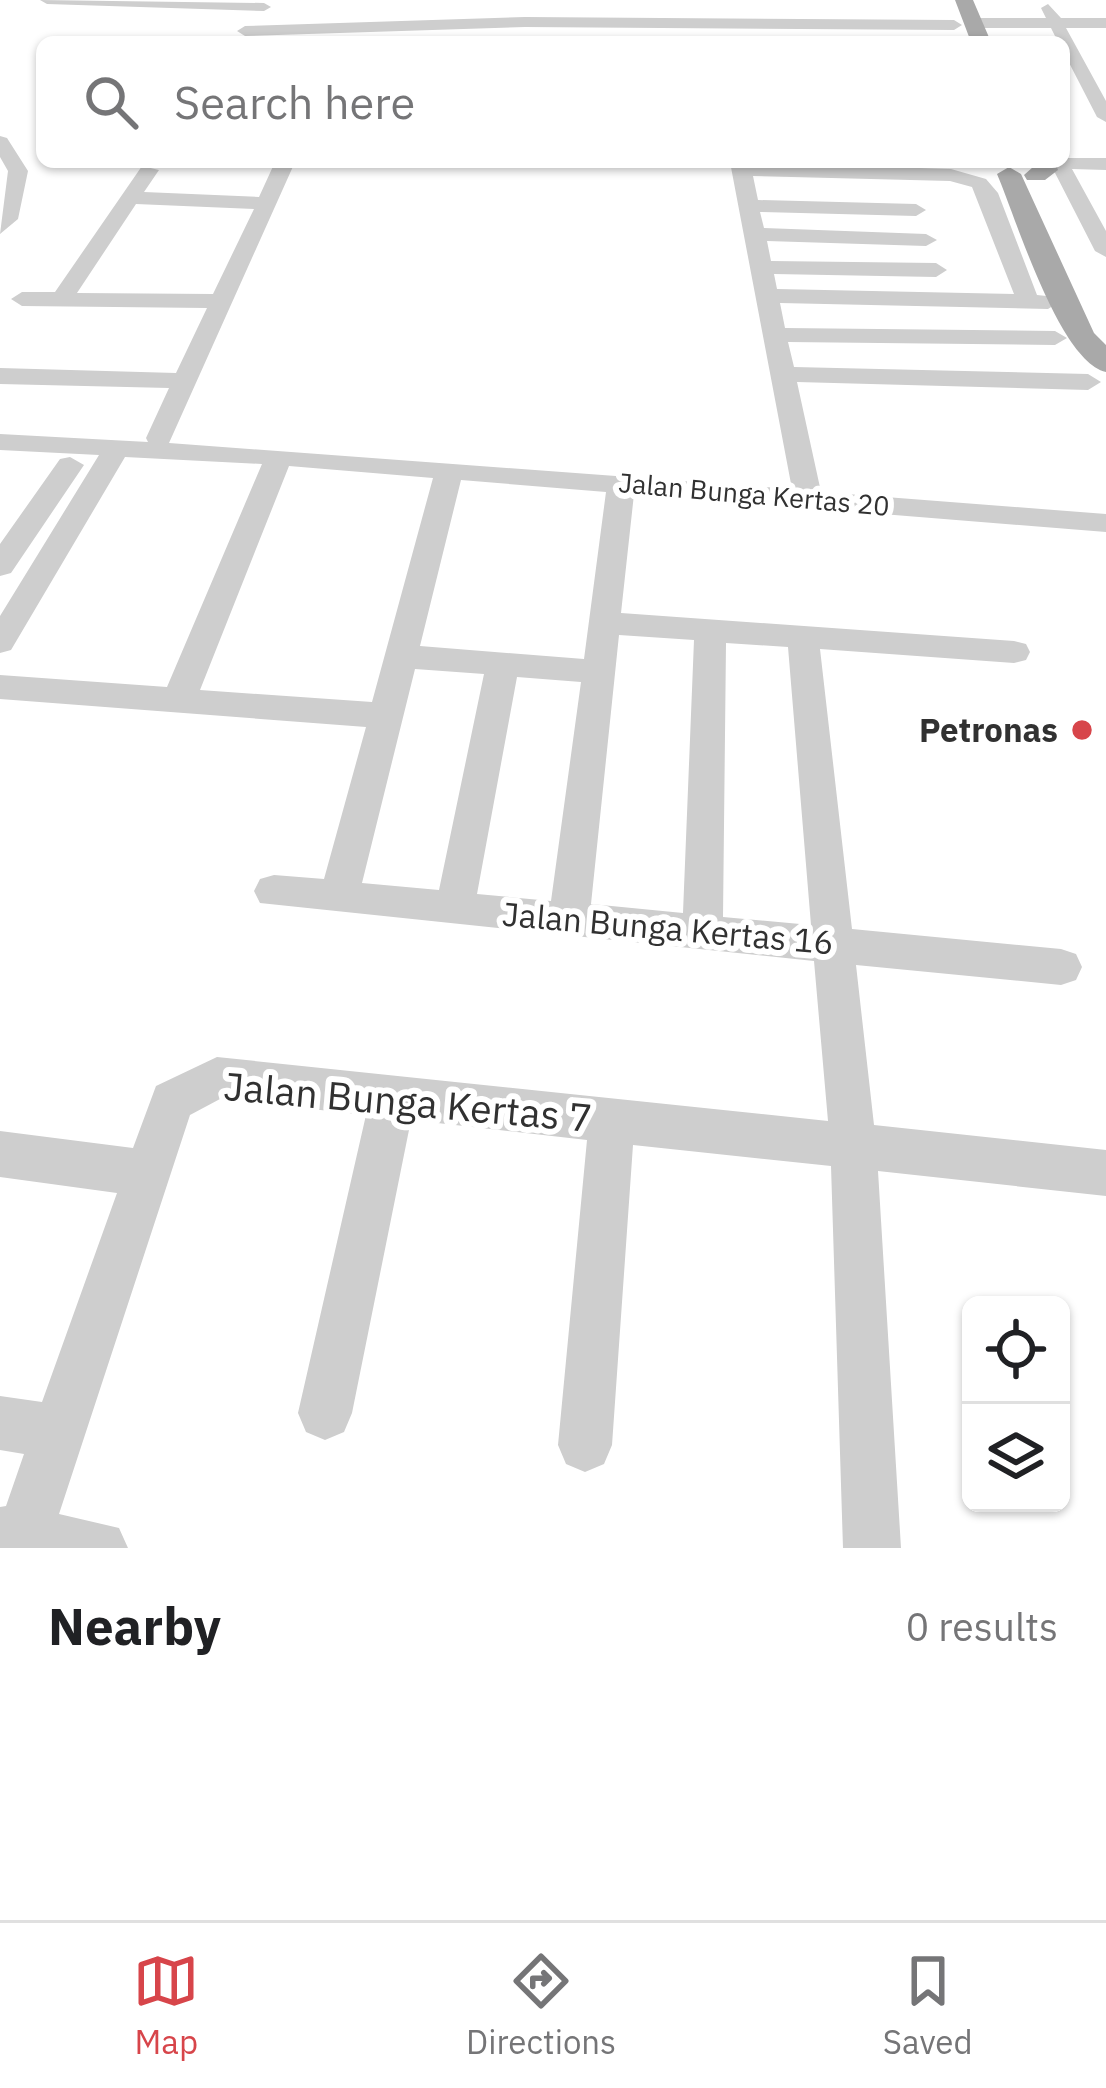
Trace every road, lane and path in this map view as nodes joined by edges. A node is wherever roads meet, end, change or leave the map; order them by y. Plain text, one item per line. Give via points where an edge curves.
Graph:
1 (47, 0) edge
2 (609, 0) edge
3 (683, 0) edge
4 (945, 0) edge
5 (964, 0) edge
6 (990, 0) edge
7 (1044, 0) edge
8 (1088, 0) edge
9 (266, 3) edge
10 (288, 3) dead end
11 (374, 17) junction
12 (614, 21) junction
13 (682, 21) junction
14 (570, 22) junction
15 (778, 22) junction
16 (470, 23) junction
17 (824, 23) junction
18 (1000, 23) junction
19 (1056, 23) junction
20 (1104, 23) edge
21 (884, 24) junction
22 (931, 24) junction
23 (511, 27) edge
24 (967, 33) edge
25 (241, 36) edge
26 (465, 36) edge
27 (565, 36) edge
28 (617, 36) edge
29 (675, 36) edge
30 (780, 36) edge
31 (826, 36) edge
32 (887, 36) edge
33 (934, 36) edge
34 (1005, 36) edge
35 (1063, 36) edge
36 (1070, 49) edge
37 (1106, 117) edge
38 (10, 154) edge
39 (1070, 164) edge
40 (1106, 164) edge
41 (282, 168) edge
42 (1028, 168) edge
43 (1030, 168) edge
44 (1032, 168) edge
45 (149, 170) dead end
46 (742, 170) edge
47 (906, 178) junction
48 (130, 198) junction
49 (266, 203) junction
50 (749, 206) junction
51 (916, 210) junction
52 (1010, 210) junction
53 (0, 228) edge
54 (755, 234) junction
55 (926, 240) junction
56 (1106, 251) edge
57 (761, 267) junction
58 (936, 270) junction
59 (767, 296) junction
60 (22, 299) dead end
61 (943, 299) junction
62 (61, 300) junction
63 (221, 301) junction
64 (1028, 301) junction
65 (1064, 303) junction
66 (1106, 330) edge
67 (775, 335) junction
68 (1055, 338) dead end
69 (1097, 372) edge
70 (783, 374) junction
71 (0, 376) edge
72 (185, 381) junction
73 (0, 428) edge
74 (159, 439) junction
75 (0, 442) edge
76 (117, 448) junction
77 (279, 457) junction
78 (70, 464) dead end
79 (449, 470) junction
80 (620, 494) junction
81 (808, 499) junction
82 (1058, 519) junction
83 (1106, 523) edge
84 (0, 570) edge
85 (39, 578) junction
86 (604, 623) junction
87 (710, 631) junction
88 (802, 638) junction
89 (0, 642) edge
90 (1014, 652) dead end
91 (401, 656) junction
92 (503, 664) junction
93 (598, 672) junction
94 (0, 687) edge
95 (179, 700) junction
96 (386, 716) junction
97 (274, 891) dead end
98 (339, 897) junction
99 (455, 908) junction
100 (568, 919) junction
101 (703, 932) junction
102 (833, 944) junction
103 (1061, 967) dead end
104 (394, 1097) junction
105 (612, 1120) junction
106 (853, 1146) junction
107 (0, 1154) edge
108 (149, 1174) junction
109 (1104, 1182) edge
110 (326, 1413) dead end
111 (0, 1423) edge
112 (60, 1432) junction
113 (586, 1445) dead end
114 (12, 1535) edge
115 (96, 1548) edge
116 (872, 1548) edge

1 - 9 street
2 - 12 street
3 - 13 street
4 - 24 main road
5 - 24 main road
6 - 18 street
7 - 19 street
8 - 20 street
9 - 10 street
9 - 25 street
11 - 16 street
11 - 23 street
11 - 25 street
12 - 13 street
12 - 14 street
12 - 28 street
13 - 15 street
13 - 29 street
14 - 23 street
14 - 27 street
15 - 17 street
15 - 30 street
16 - 23 street
16 - 26 street
17 - 21 street
17 - 31 street
18 - 19 street
18 - 24 street
18 - 34 street
19 - 20 street
19 - 35 street
21 - 22 street
21 - 32 street
22 - 24 street
22 - 33 street
36 - 37 street
38 - 53 street via 18,186
39 - 40 street
41 - 49 street
42 - 52 main road
43 - 66 main road
44 - 56 street
45 - 48 street
46 - 47 street
46 - 50 street
47 - 51 street
47 - 52 street via 951,175 979,183
48 - 49 street
48 - 62 street
49 - 63 street
50 - 51 street
50 - 54 street
51 - 55 street
52 - 64 street
52 - 65 main road
54 - 55 street
54 - 57 street
55 - 58 street
57 - 58 street
57 - 59 street
58 - 61 street
59 - 61 street
59 - 67 street
60 - 62 street
61 - 64 street
62 - 63 street
63 - 72 street
64 - 65 street
65 - 69 main road
67 - 68 street
67 - 70 street
69 - 70 street
70 - 81 street
71 - 72 street
72 - 74 street
73 - 74 street
74 - 77 street via 233,444
75 - 76 street
76 - 77 street
76 - 85 street
77 - 79 street, Jalan Bunga Kertas 20
77 - 95 street
78 - 84 street
79 - 80 street, Jalan Bunga Kertas 20
79 - 91 street
80 - 81 street, Jalan Bunga Kertas 20
80 - 82 street, Jalan Bunga Kertas 20 via 1010,533
80 - 86 street
81 - 82 street, Jalan Bunga Kertas 20
82 - 83 street, Jalan Bunga Kertas 20
84 - 85 street
85 - 89 street
86 - 87 street
86 - 93 street
87 - 88 street
87 - 101 street
88 - 90 street
88 - 102 street
91 - 92 street
91 - 96 street
92 - 93 street
92 - 99 street
93 - 100 street
94 - 95 street
95 - 96 street
96 - 98 street
97 - 98 street, Jalan Bunga Kertas 16
98 - 99 street, Jalan Bunga Kertas 16
99 - 100 street, Jalan Bunga Kertas 16
100 - 101 street, Jalan Bunga Kertas 16
101 - 102 street, Jalan Bunga Kertas 16
102 - 103 street, Jalan Bunga Kertas 16
102 - 106 street
104 - 105 street, Jalan Bunga Kertas 7
104 - 108 street, Jalan Bunga Kertas 7 via 218,1078 172,1101
104 - 110 street
105 - 106 street, Jalan Bunga Kertas 7
105 - 113 street
106 - 109 street, Jalan Bunga Kertas 7
106 - 116 street
107 - 108 street
108 - 112 street, Jalan Bunga Kertas 7
111 - 112 street
112 - 114 street, Jalan Bunga Kertas 7
114 - 115 street

